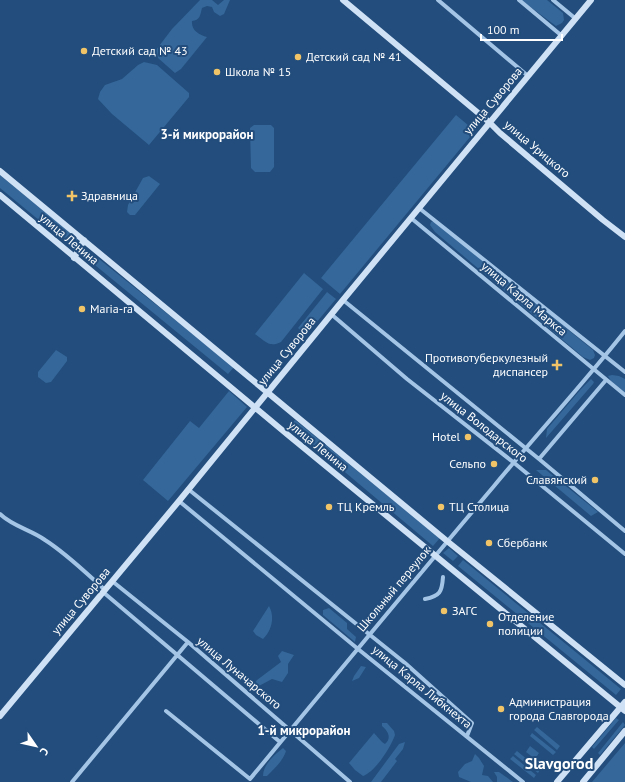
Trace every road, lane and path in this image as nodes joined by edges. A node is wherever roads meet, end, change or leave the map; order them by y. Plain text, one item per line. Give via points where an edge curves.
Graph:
1 (343, 0) edge
2 (438, 0) edge
3 (519, 0) edge
4 (552, 0) edge
5 (591, 0) edge
6 (576, 19) junction
7 (562, 36) junction
8 (528, 76) junction
9 (489, 122) junction
10 (0, 171) edge
11 (0, 195) edge
12 (419, 208) junction
13 (411, 218) junction
14 (625, 237) edge
15 (84, 240) junction
16 (74, 258) junction
17 (343, 300) junction
18 (331, 314) junction
19 (625, 331) edge
20 (606, 356) junction
21 (594, 369) junction
22 (625, 372) edge
23 (606, 380) junction
24 (268, 392) junction
25 (625, 395) edge
26 (255, 408) junction
27 (525, 448) junction
28 (539, 459) junction
29 (513, 462) junction
30 (188, 489) junction
31 (179, 501) junction
32 (0, 514) edge
33 (625, 531) edge
34 (447, 541) junction
35 (625, 554) edge
36 (435, 555) junction
37 (443, 577) dead end
38 (112, 581) junction
39 (104, 591) junction
40 (424, 599) dead end
41 (370, 635) junction
42 (188, 642) junction
43 (358, 649) junction
44 (177, 655) junction
45 (625, 685) edge
46 (624, 707) edge
47 (166, 711) dead end
48 (0, 716) edge
49 (290, 730) junction
50 (625, 731) edge
51 (467, 736) junction
52 (280, 742) junction
53 (72, 782) edge
54 (350, 782) edge
55 (523, 782) edge
56 (557, 782) edge
57 (583, 782) edge

1 - 9 street, улица Урицкого
2 - 8 street
3 - 7 street
4 - 6 street
5 - 6 street, улица Суворова
6 - 7 street, улица Суворова
7 - 8 street, улица Суворова
8 - 9 street, улица Суворова
9 - 12 street, улица Суворова
9 - 14 street, улица Урицкого
10 - 15 street, улица Ленина
11 - 16 street, улица Ленина
12 - 13 street, улица Суворова
12 - 20 street, улица Карла Маркса
13 - 17 street, улица Суворова
13 - 21 street, улица Карла Маркса
15 - 16 street
15 - 24 street, улица Ленина
16 - 26 street, улица Ленина
17 - 18 street, улица Суворова
17 - 27 street, улица Володарского
18 - 24 street, улица Суворова
18 - 29 street, улица Володарского via 407,379
19 - 20 street, Школьный переулок
20 - 21 street, Школьный переулок
20 - 22 street, улица Карла Маркса
21 - 23 street, улица Карла Маркса
21 - 27 street, Школьный переулок
23 - 25 street, улица Карла Маркса
23 - 28 street
24 - 26 street, улица Суворова
24 - 34 street, улица Ленина
26 - 30 street, улица Суворова
26 - 36 street, улица Ленина
27 - 28 street, улица Володарского
27 - 29 street, Школьный переулок
28 - 33 street, улица Володарского
29 - 34 street, Школьный переулок
29 - 35 street, улица Володарского
30 - 31 street, улица Суворова
30 - 41 street, улица Карла Либкнехта
31 - 38 street, улица Суворова
31 - 43 street, улица Карла Либкнехта
32 - 39 street via 7,521 51,544
34 - 36 street, Школьный переулок
34 - 45 street, улица Ленина
36 - 41 street, Школьный переулок
36 - 46 street, улица Ленина
37 - 40 street via 442,589 435,597
38 - 39 street, улица Суворова
38 - 42 street, улица Луначарского
39 - 44 street
39 - 48 street, улица Суворова
41 - 43 street, Школьный переулок
41 - 51 street, улица Карла Либкнехта via 472,723
42 - 44 street
42 - 49 street, улица Луначарского
43 - 49 street, Школьный переулок
43 - 51 street, улица Карла Либкнехта
44 - 52 street
44 - 53 street
46 - 56 street
47 - 52 street, Школьный переулок via 250,779
49 - 52 street, Школьный переулок
49 - 54 street, улица Луначарского
50 - 57 street
51 - 55 street, улица Карла Либкнехта

